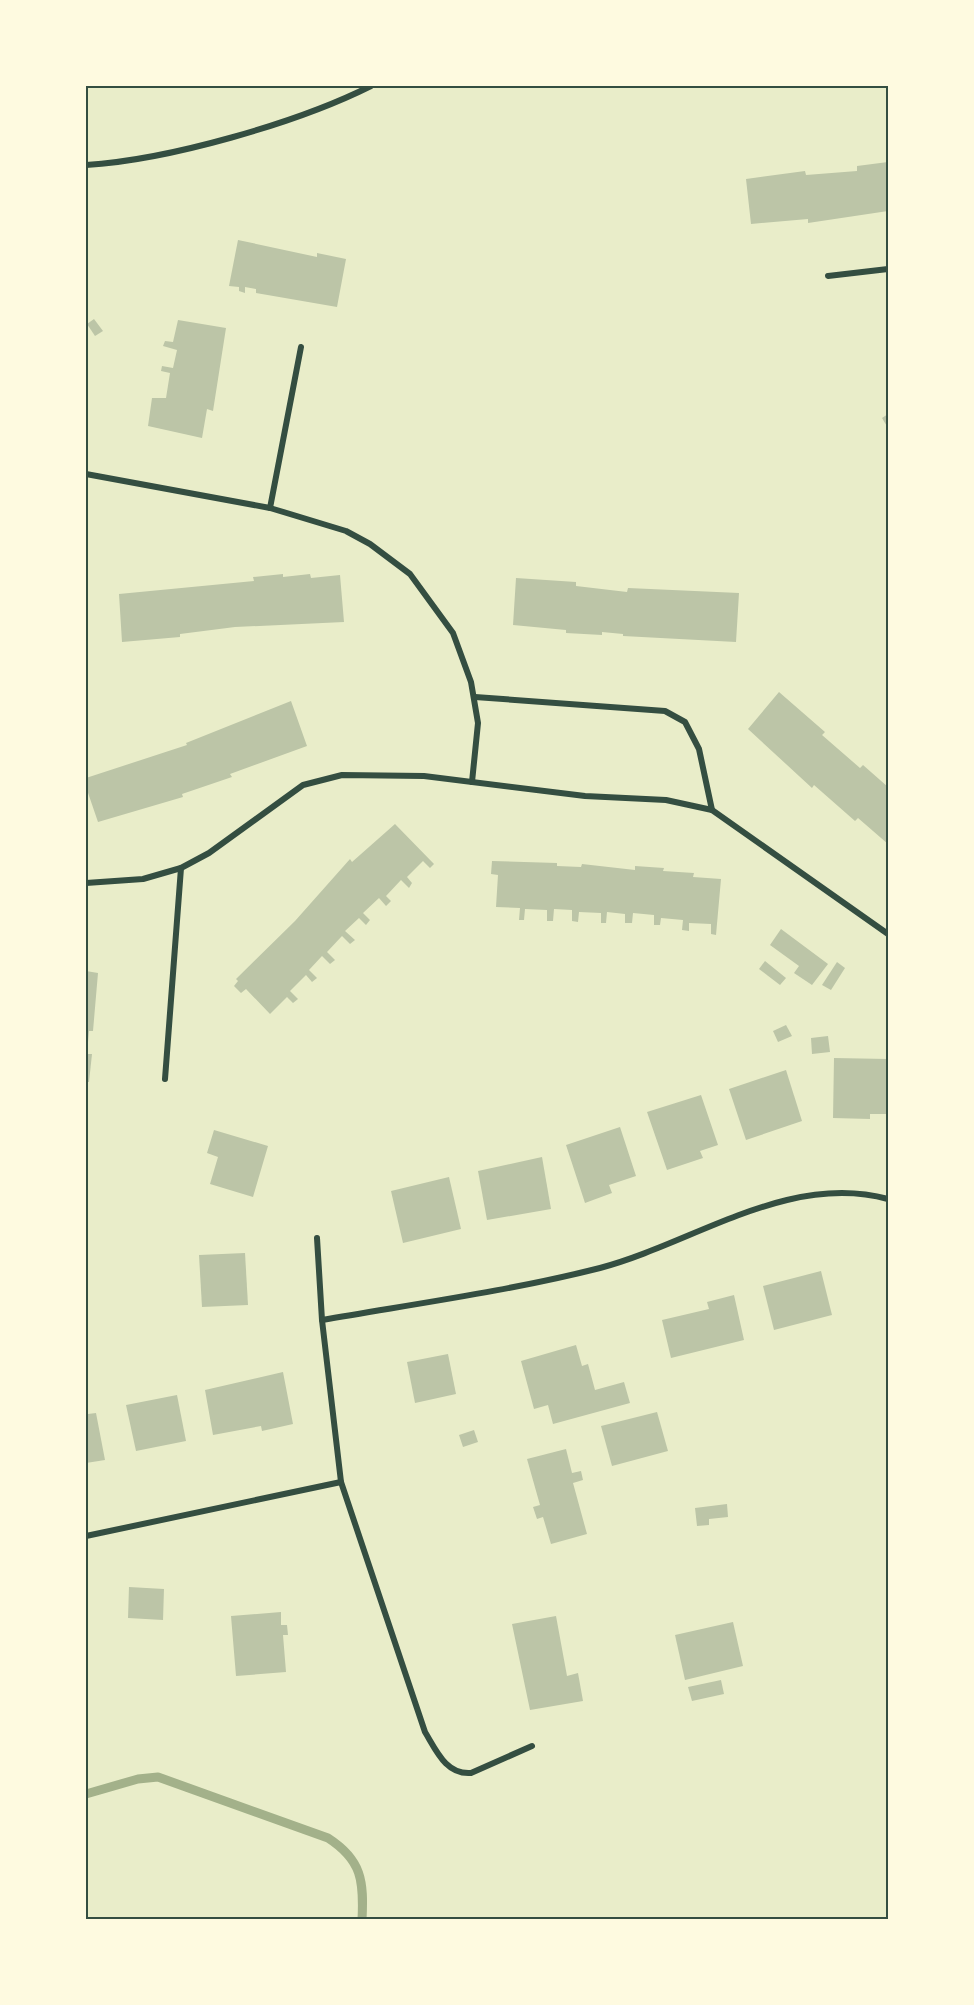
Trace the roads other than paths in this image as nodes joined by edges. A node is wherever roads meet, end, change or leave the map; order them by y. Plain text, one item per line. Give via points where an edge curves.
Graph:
1 (371, 86) edge
2 (86, 165) edge
3 (888, 269) edge
4 (828, 276) dead end
5 (301, 347) dead end
6 (86, 474) edge
7 (270, 508) junction
8 (475, 697) junction
9 (472, 782) junction
10 (712, 810) junction
11 (181, 868) junction
12 (86, 883) edge
13 (888, 934) edge
14 (165, 1079) dead end
15 (888, 1199) edge
16 (317, 1238) dead end
17 (322, 1320) junction
18 (341, 1482) junction
19 (86, 1536) edge
20 (532, 1746) dead end

1 - 2 street via 218,140
3 - 4 street
5 - 7 street
6 - 7 street
7 - 8 street via 346,531 410,574 453,633
8 - 9 street via 478,723
8 - 10 street via 665,711 685,722 699,749
9 - 10 street via 585,796 666,800
9 - 11 street via 424,776 342,775 303,785 209,853
10 - 13 street
11 - 12 street via 143,879
11 - 14 street
15 - 17 street via 825,1192 761,1208 602,1267
16 - 17 street
17 - 18 street
18 - 19 street
18 - 20 street via 418,1716 448,1768 471,1773

